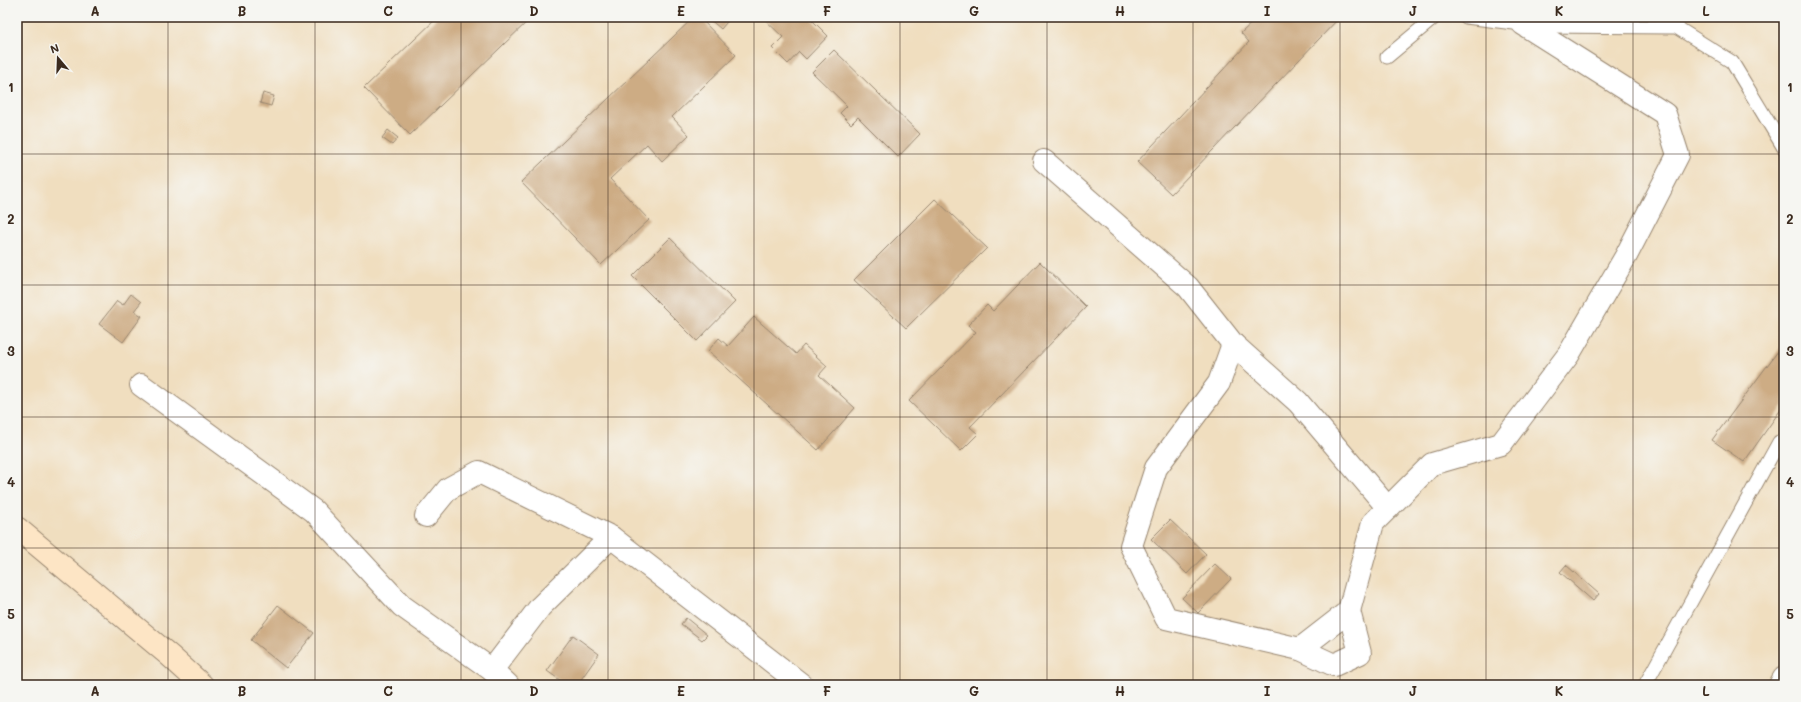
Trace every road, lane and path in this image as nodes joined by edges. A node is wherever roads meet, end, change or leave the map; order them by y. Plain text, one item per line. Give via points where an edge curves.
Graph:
1 (1435, 17) edge
2 (1466, 17) edge
3 (1672, 22) edge
4 (1523, 24) junction
5 (1387, 57) dead end
6 (1784, 148) edge
7 (1044, 161) dead end
8 (1234, 344) junction
9 (141, 385) dead end
10 (1779, 442) dead end
11 (1388, 508) junction
12 (426, 516) dead end
13 (17, 528) edge
14 (611, 538) junction
15 (1349, 611) junction
16 (1300, 649) junction
17 (492, 670) junction
18 (1784, 678) edge
19 (202, 685) edge
20 (508, 685) edge
21 (802, 685) edge
22 (1645, 685) edge
23 (1780, 685) edge

1 - 5 lane
2 - 4 lane
3 - 4 lane via 1538,26
3 - 6 lane via 1732,62
4 - 11 street via 1665,114 1678,155 1626,256 1569,354 1501,444 1432,464
7 - 8 street via 1188,287
8 - 11 street via 1298,402
8 - 16 street via 1219,384 1156,468 1131,546 1166,618
9 - 17 street via 314,511 402,606
10 - 22 lane
11 - 15 street via 1373,523
12 - 14 street via 448,488 479,472
13 - 19 main road
14 - 17 street via 540,607
14 - 21 street
15 - 16 street
15 - 16 street via 1360,653 1334,665
17 - 20 street
18 - 23 street

